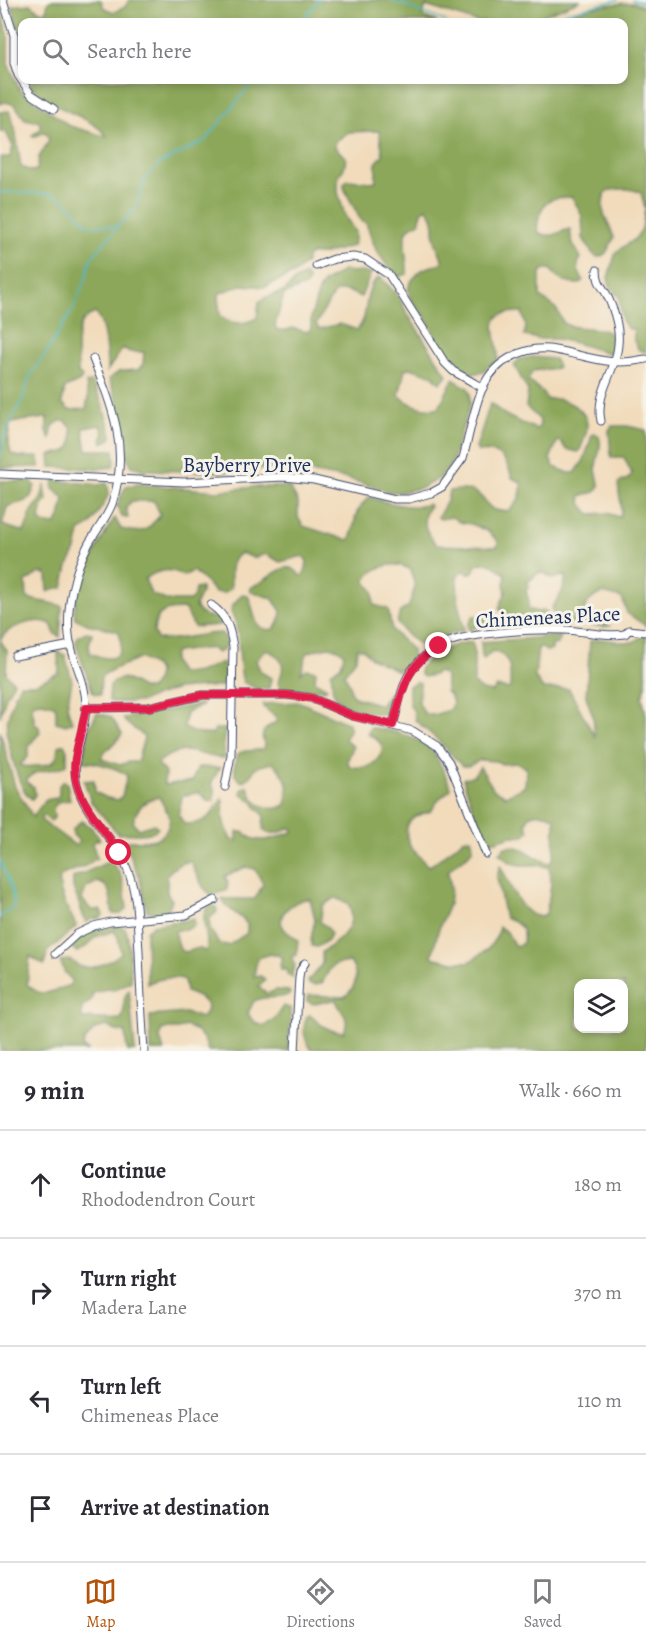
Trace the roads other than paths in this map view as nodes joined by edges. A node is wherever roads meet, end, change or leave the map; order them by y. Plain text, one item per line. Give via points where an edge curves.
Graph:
1 (3, 0) edge
2 (18, 75) edge
3 (24, 84) edge
4 (54, 109) dead end
5 (316, 267) dead end
6 (597, 270) dead end
7 (93, 359) dead end
8 (646, 359) edge
9 (614, 362) junction
10 (483, 387) junction
11 (601, 420) dead end
12 (0, 474) edge
13 (118, 478) junction
14 (211, 605) dead end
15 (646, 632) edge
16 (71, 645) junction
17 (15, 656) dead end
18 (232, 695) junction
19 (86, 708) junction
20 (393, 725) junction
21 (225, 787) dead end
22 (486, 854) dead end
23 (215, 900) dead end
24 (137, 921) junction
25 (55, 954) dead end
26 (305, 963) dead end
27 (144, 1051) edge
28 (295, 1051) edge

1 - 2 street via 14,35
3 - 4 street
5 - 10 street via 353,257 381,269 398,287 445,363
6 - 9 street via 599,284 616,321 618,344
7 - 13 street via 119,435
8 - 9 street
9 - 10 street via 533,349 499,365
9 - 11 street via 599,404
10 - 13 street, Bayberry Drive via 463,458 450,478 431,493 409,499 284,477 184,482
12 - 13 street, Bayberry Drive
13 - 16 street via 111,506 82,556 76,576 69,609
14 - 18 street via 223,613 231,633
15 - 20 street, Chimeneas Place via 629,630 615,635 530,631 446,642 411,672 400,694
16 - 17 street
16 - 19 street
18 - 19 street via 193,696 136,708
18 - 20 street via 304,697 353,716
18 - 21 street via 231,755
19 - 24 street via 75,760 78,788 86,807 127,868
20 - 22 street via 422,735 443,753
23 - 24 street via 186,915
24 - 25 street via 110,921 84,930
24 - 27 street
26 - 28 street via 299,977

